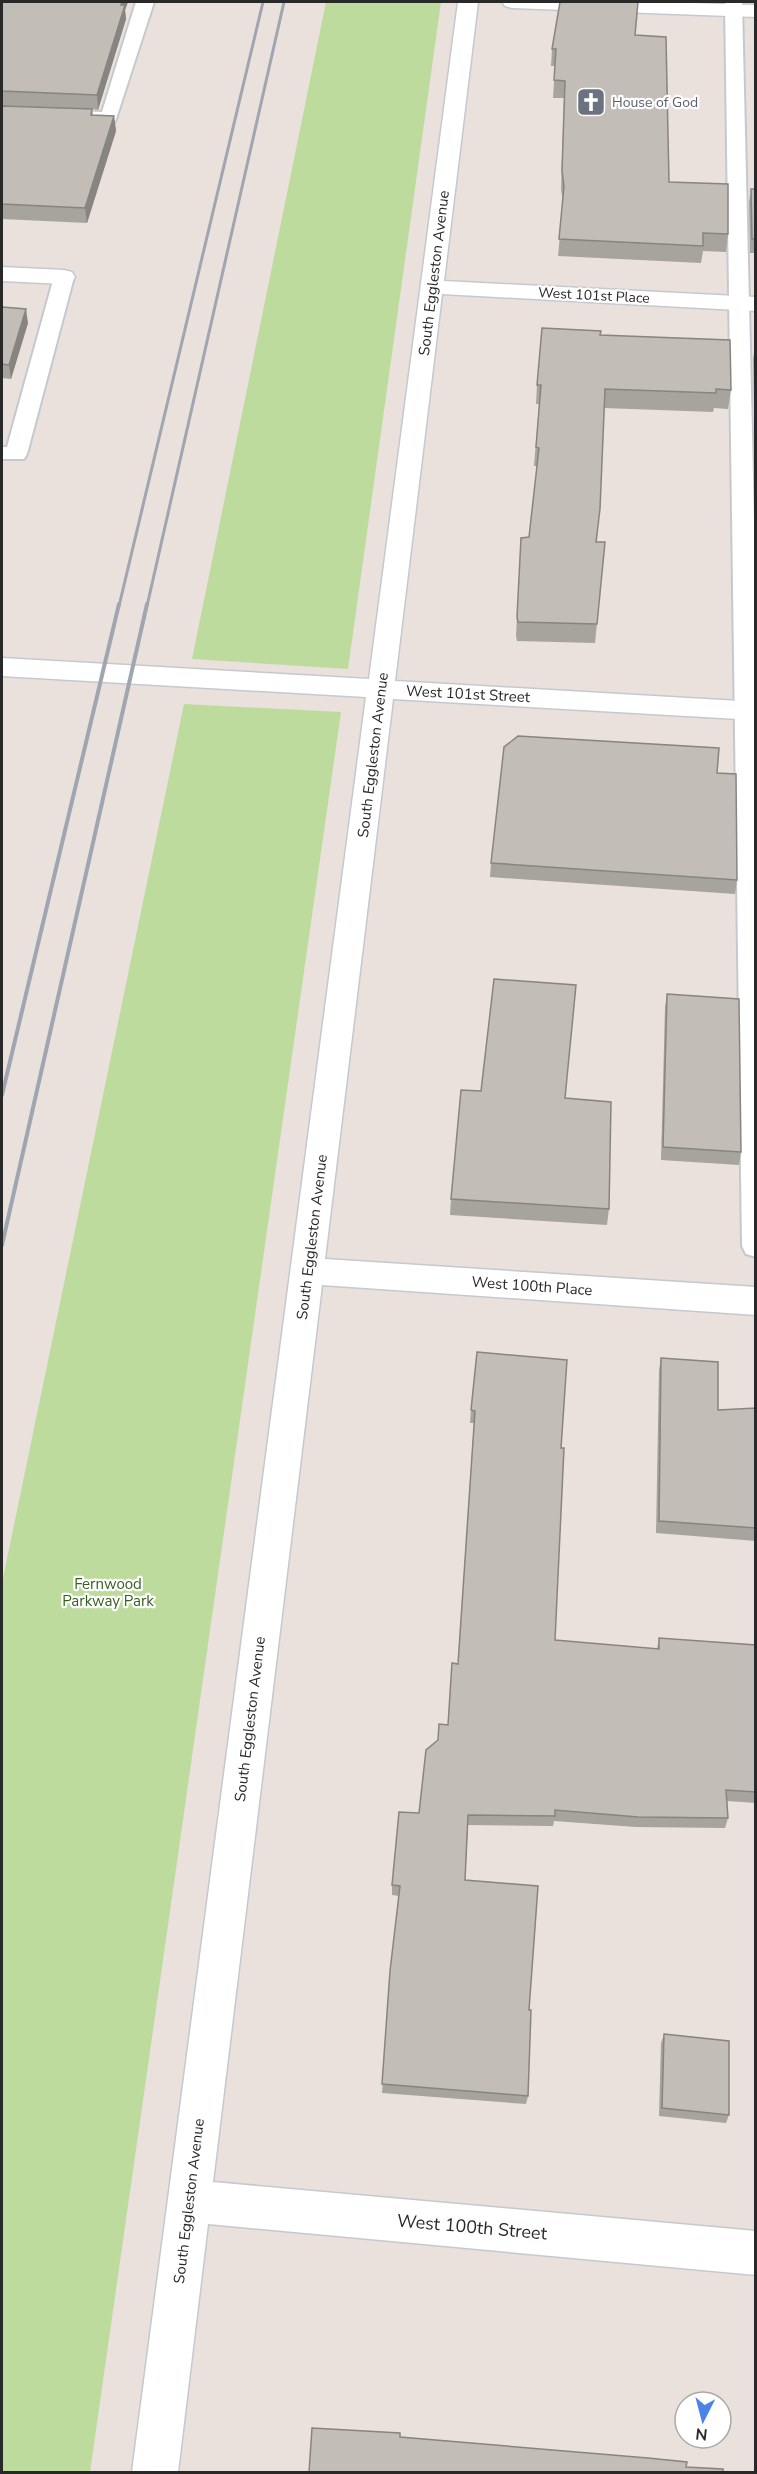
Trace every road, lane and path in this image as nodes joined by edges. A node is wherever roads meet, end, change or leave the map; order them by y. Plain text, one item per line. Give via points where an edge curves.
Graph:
1 (145, 2) edge
2 (468, 2) edge
3 (512, 2) edge
4 (741, 8) edge
5 (2, 114) edge
6 (746, 149) edge
7 (2, 274) edge
8 (64, 277) joint
9 (432, 287) junction
10 (747, 303) edge
11 (2, 453) edge
12 (749, 492) edge
13 (2, 667) edge
14 (381, 689) junction
15 (751, 710) edge
16 (753, 987) edge
17 (756, 1246) edge
18 (308, 1270) junction
19 (756, 1301) edge
20 (189, 2201) junction
21 (756, 2253) edge
22 (155, 2472) edge

1 - 5 lane via 109,118
2 - 9 street, South Eggleston Avenue
3 - 4 street
4 - 6 lane
6 - 10 lane
7 - 8 street
8 - 11 lane via 16,454
9 - 10 street, West 101st Place
9 - 14 street, South Eggleston Avenue
10 - 12 lane
12 - 15 lane
13 - 14 street, West 101st Street
14 - 15 street, West 101st Street
14 - 18 street, South Eggleston Avenue
15 - 16 lane
16 - 17 lane
18 - 19 street, West 100th Place
18 - 20 street, South Eggleston Avenue
20 - 21 street, West 100th Street
20 - 22 street, South Eggleston Avenue

